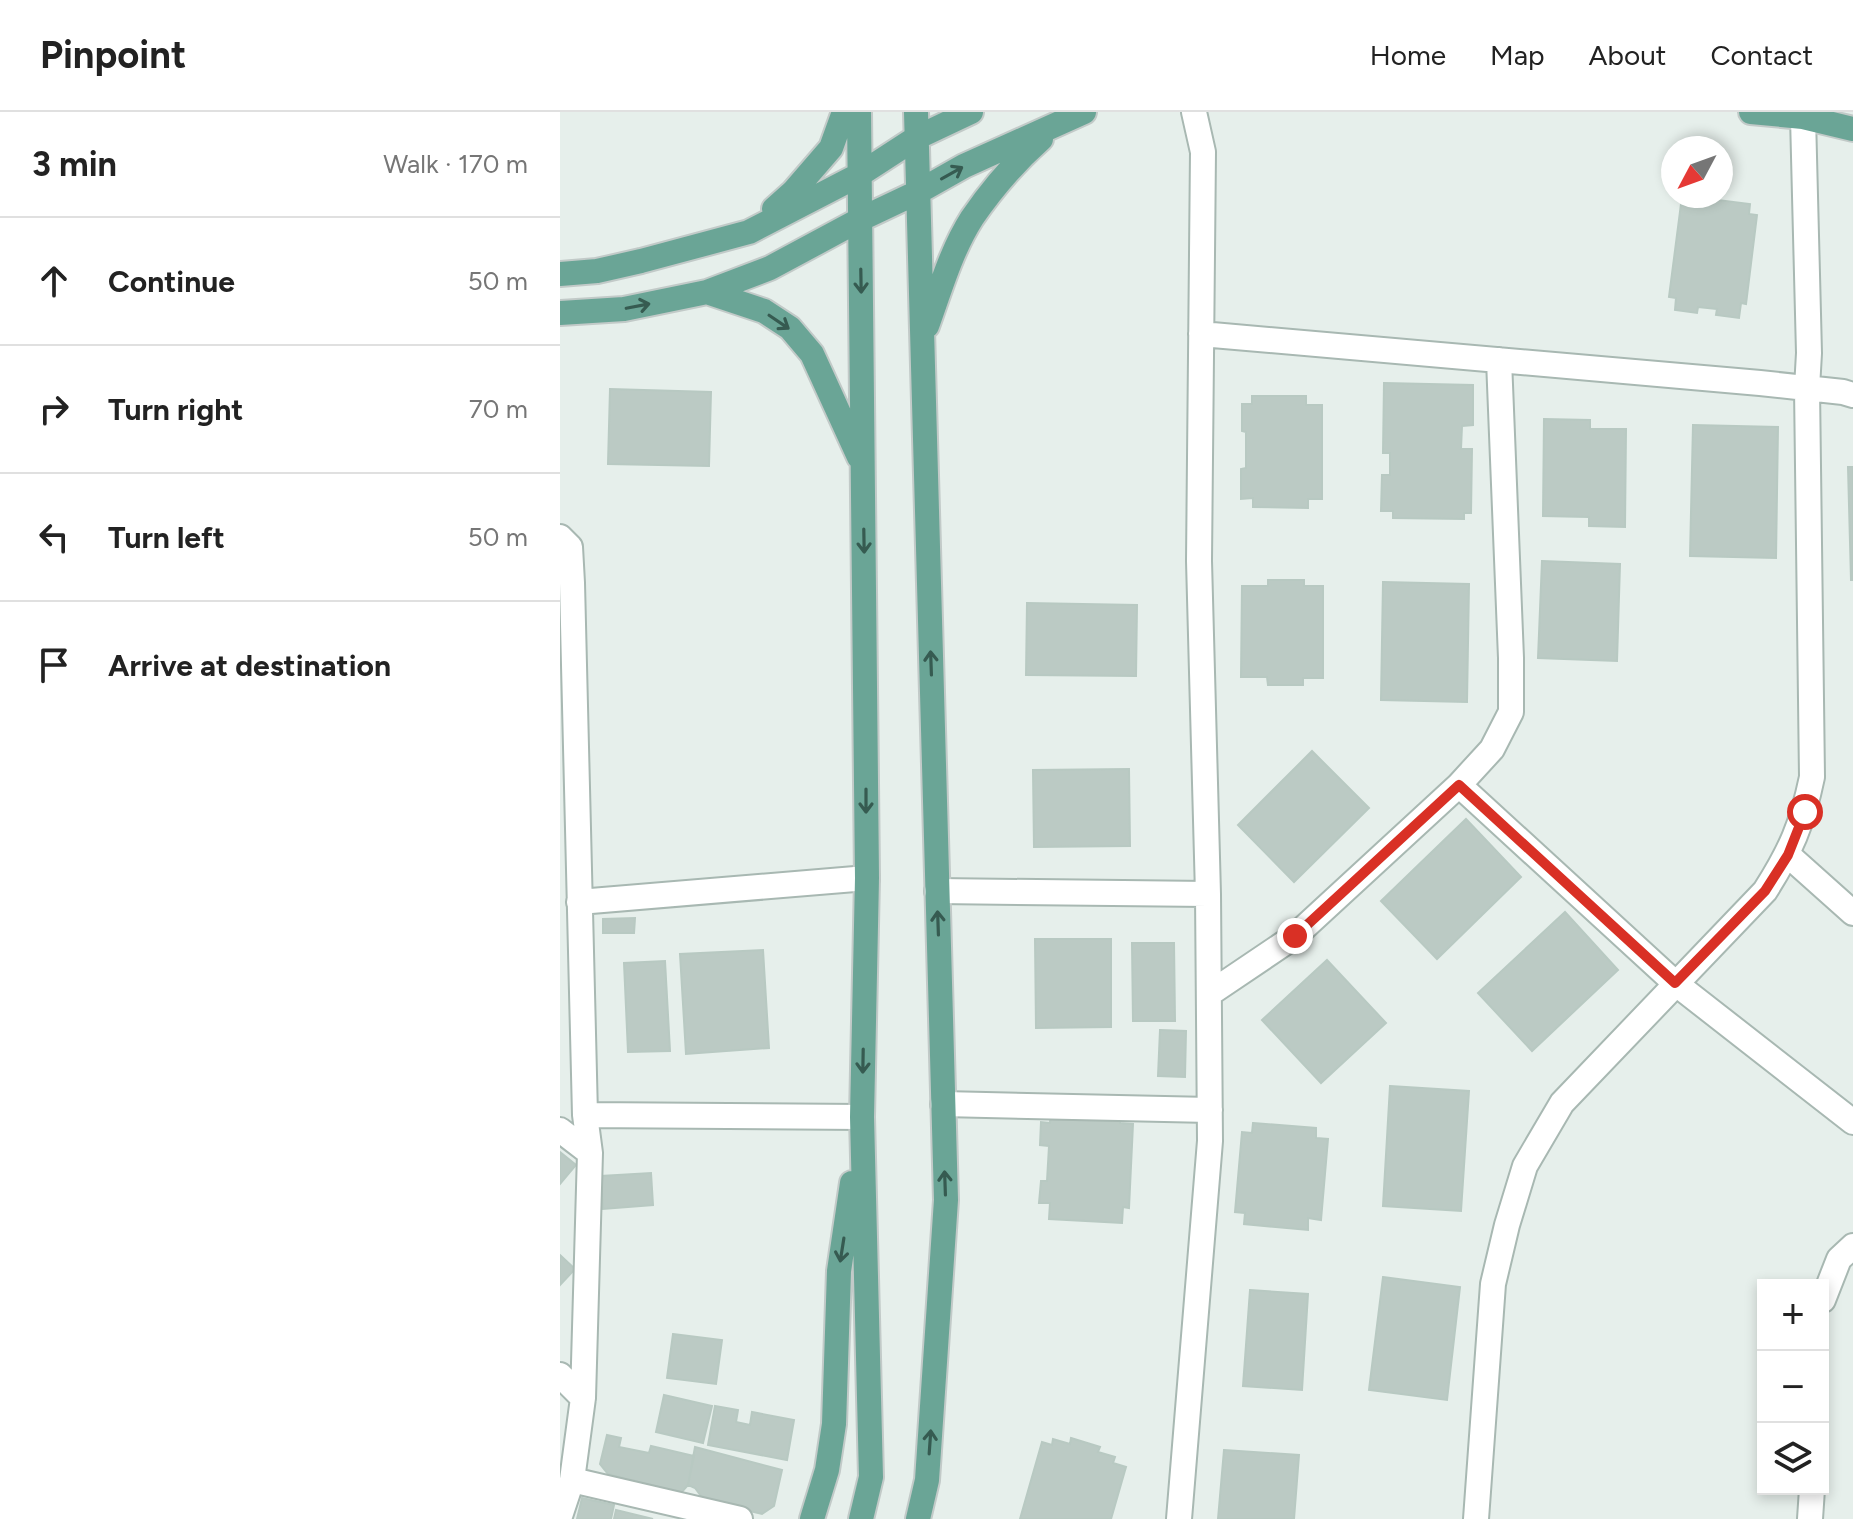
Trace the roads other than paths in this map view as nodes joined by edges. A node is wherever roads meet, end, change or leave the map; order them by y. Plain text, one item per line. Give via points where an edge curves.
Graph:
1 (844, 112) edge
2 (859, 112) edge
3 (916, 112) edge
4 (971, 112) edge
5 (1084, 112) edge
6 (1194, 112) edge
7 (1751, 112) edge
8 (1803, 117) junction
9 (1058, 124) junction
10 (1853, 129) edge
11 (916, 138) junction
12 (859, 175) junction
13 (918, 192) junction
14 (861, 219) junction
15 (749, 232) junction
16 (560, 274) edge
17 (707, 292) junction
18 (560, 313) edge
19 (1201, 334) junction
20 (922, 340) junction
21 (1499, 360) junction
22 (1807, 388) junction
23 (1853, 395) edge
24 (863, 464) junction
25 (560, 537) edge
26 (1459, 785) junction
27 (569, 835) edge
28 (1788, 855) junction
29 (867, 878) junction
30 (937, 891) junction
31 (1208, 894) junction
32 (579, 902) junction
33 (1853, 913) edge
34 (1675, 983) junction
35 (1209, 994) junction
36 (943, 1104) junction
37 (1210, 1110) junction
38 (585, 1115) junction
39 (862, 1117) junction
40 (1853, 1122) edge
41 (560, 1130) edge
42 (590, 1153) junction
43 (1853, 1246) edge
44 (1829, 1285) edge
45 (560, 1375) edge
46 (583, 1398) junction
47 (572, 1480) junction
48 (927, 1480) junction
49 (1812, 1495) edge
50 (560, 1516) edge
51 (740, 1519) edge
52 (812, 1519) edge
53 (861, 1519) edge
54 (918, 1519) edge
55 (930, 1519) edge
56 (1179, 1519) edge
57 (1476, 1519) edge
58 (1810, 1519) edge

1 - 15 main road via 831,148
2 - 12 main road
3 - 11 main road
4 - 11 main road
5 - 9 main road
6 - 19 street via 1203,152
7 - 8 main road
8 - 10 main road
8 - 22 street
13 -> 9 main road
9 - 20 main road via 1016,162 971,219 948,265
11 - 12 main road
11 - 13 main road
12 - 14 main road
12 - 15 main road
13 - 14 main road
13 - 20 main road
14 - 17 main road via 770,268
14 -> 24 main road
15 - 16 main road via 597,271
18 -> 17 main road via 624,309
17 -> 24 main road via 764,311 790,328 812,354
19 - 21 street
19 - 31 street via 1199,561
30 -> 20 main road
21 - 22 street
21 - 26 street via 1511,712 1492,749
22 - 23 street
22 - 28 street via 1812,777
24 -> 29 main road
25 - 27 street via 570,547
26 - 34 street
26 - 35 street via 1295,936
27 - 32 street
28 - 33 street
28 - 34 street via 1765,891
29 - 32 street
29 -> 39 main road
30 - 31 street
36 -> 30 main road
31 - 35 street
32 - 38 street
34 - 40 street
34 - 57 street via 1562,1103 1525,1166 1493,1284
35 - 37 street
36 - 37 street
48 -> 36 main road via 946,1200
37 - 56 street
38 - 39 street
38 - 42 street
39 -> 52 main road via 839,1271 834,1424
39 - 53 main road via 871,1477
41 - 42 street
42 - 46 street
43 - 44 street via 1839,1259
45 - 46 street
46 - 47 street
47 - 50 street
47 - 51 street
48 - 54 main road
48 - 55 main road
49 - 58 street

